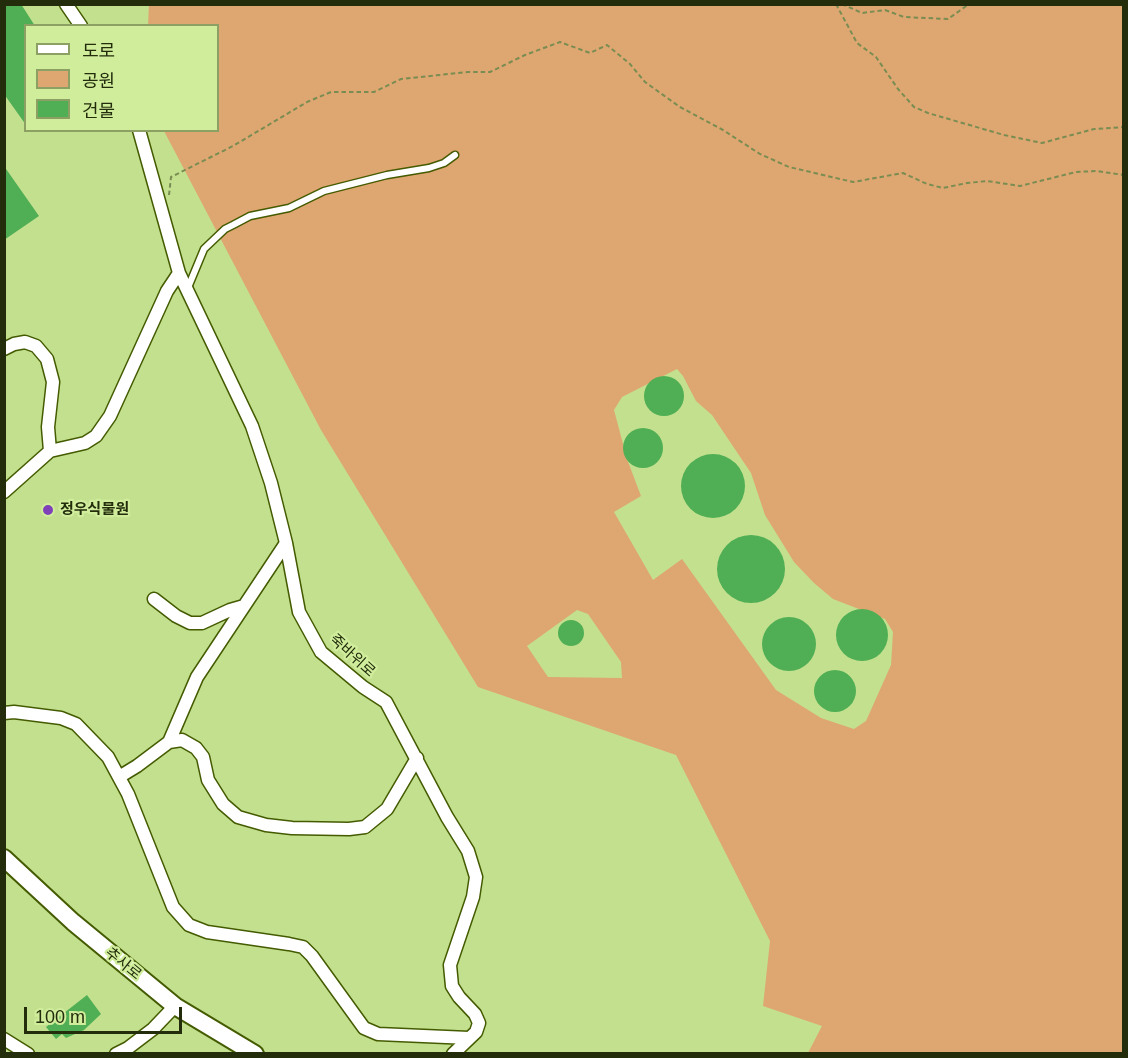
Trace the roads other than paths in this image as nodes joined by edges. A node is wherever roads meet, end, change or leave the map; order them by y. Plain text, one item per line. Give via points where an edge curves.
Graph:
1 (66, 4) edge
2 (80, 24) edge
3 (139, 132) edge
4 (455, 155) dead end
5 (179, 273) junction
6 (187, 290) junction
7 (4, 350) edge
8 (50, 451) junction
9 (4, 492) edge
10 (286, 543) junction
11 (154, 599) dead end
12 (244, 606) junction
13 (4, 713) edge
14 (169, 742) junction
15 (417, 758) junction
16 (119, 777) junction
17 (4, 858) edge
18 (175, 1006) junction
19 (469, 1038) junction
20 (4, 1039) edge
21 (28, 1053) edge
22 (116, 1053) edge
23 (255, 1053) edge
24 (453, 1053) edge

1 - 2 street
3 - 5 street, 죽바위로
4 - 6 lane via 429,168 324,191 289,208 250,216 225,229 204,249
5 - 6 street, 죽바위로
5 - 8 street via 110,416 96,436 85,443
6 - 10 street, 죽바위로 via 252,426
7 - 8 street via 25,342 48,358 53,382 48,427
8 - 9 street
10 - 12 street
10 - 15 street, 죽바위로 via 299,612 321,652 386,702
11 - 12 street via 190,623 202,623
12 - 14 street via 197,677
13 - 16 street via 61,718 76,724 108,757
14 - 15 street via 182,740 196,748 203,757 208,780 223,804 238,817 292,828 365,827 387,809
14 - 16 street
15 - 19 street, 죽바위로 via 468,851 476,877 450,965 452,986 478,1023
16 - 19 street via 173,907 189,925 207,932 303,947 364,1028 378,1034
17 - 18 street, 추사로 via 73,922
18 - 22 street via 153,1029
18 - 23 street, 추사로
19 - 24 street
20 - 21 street

